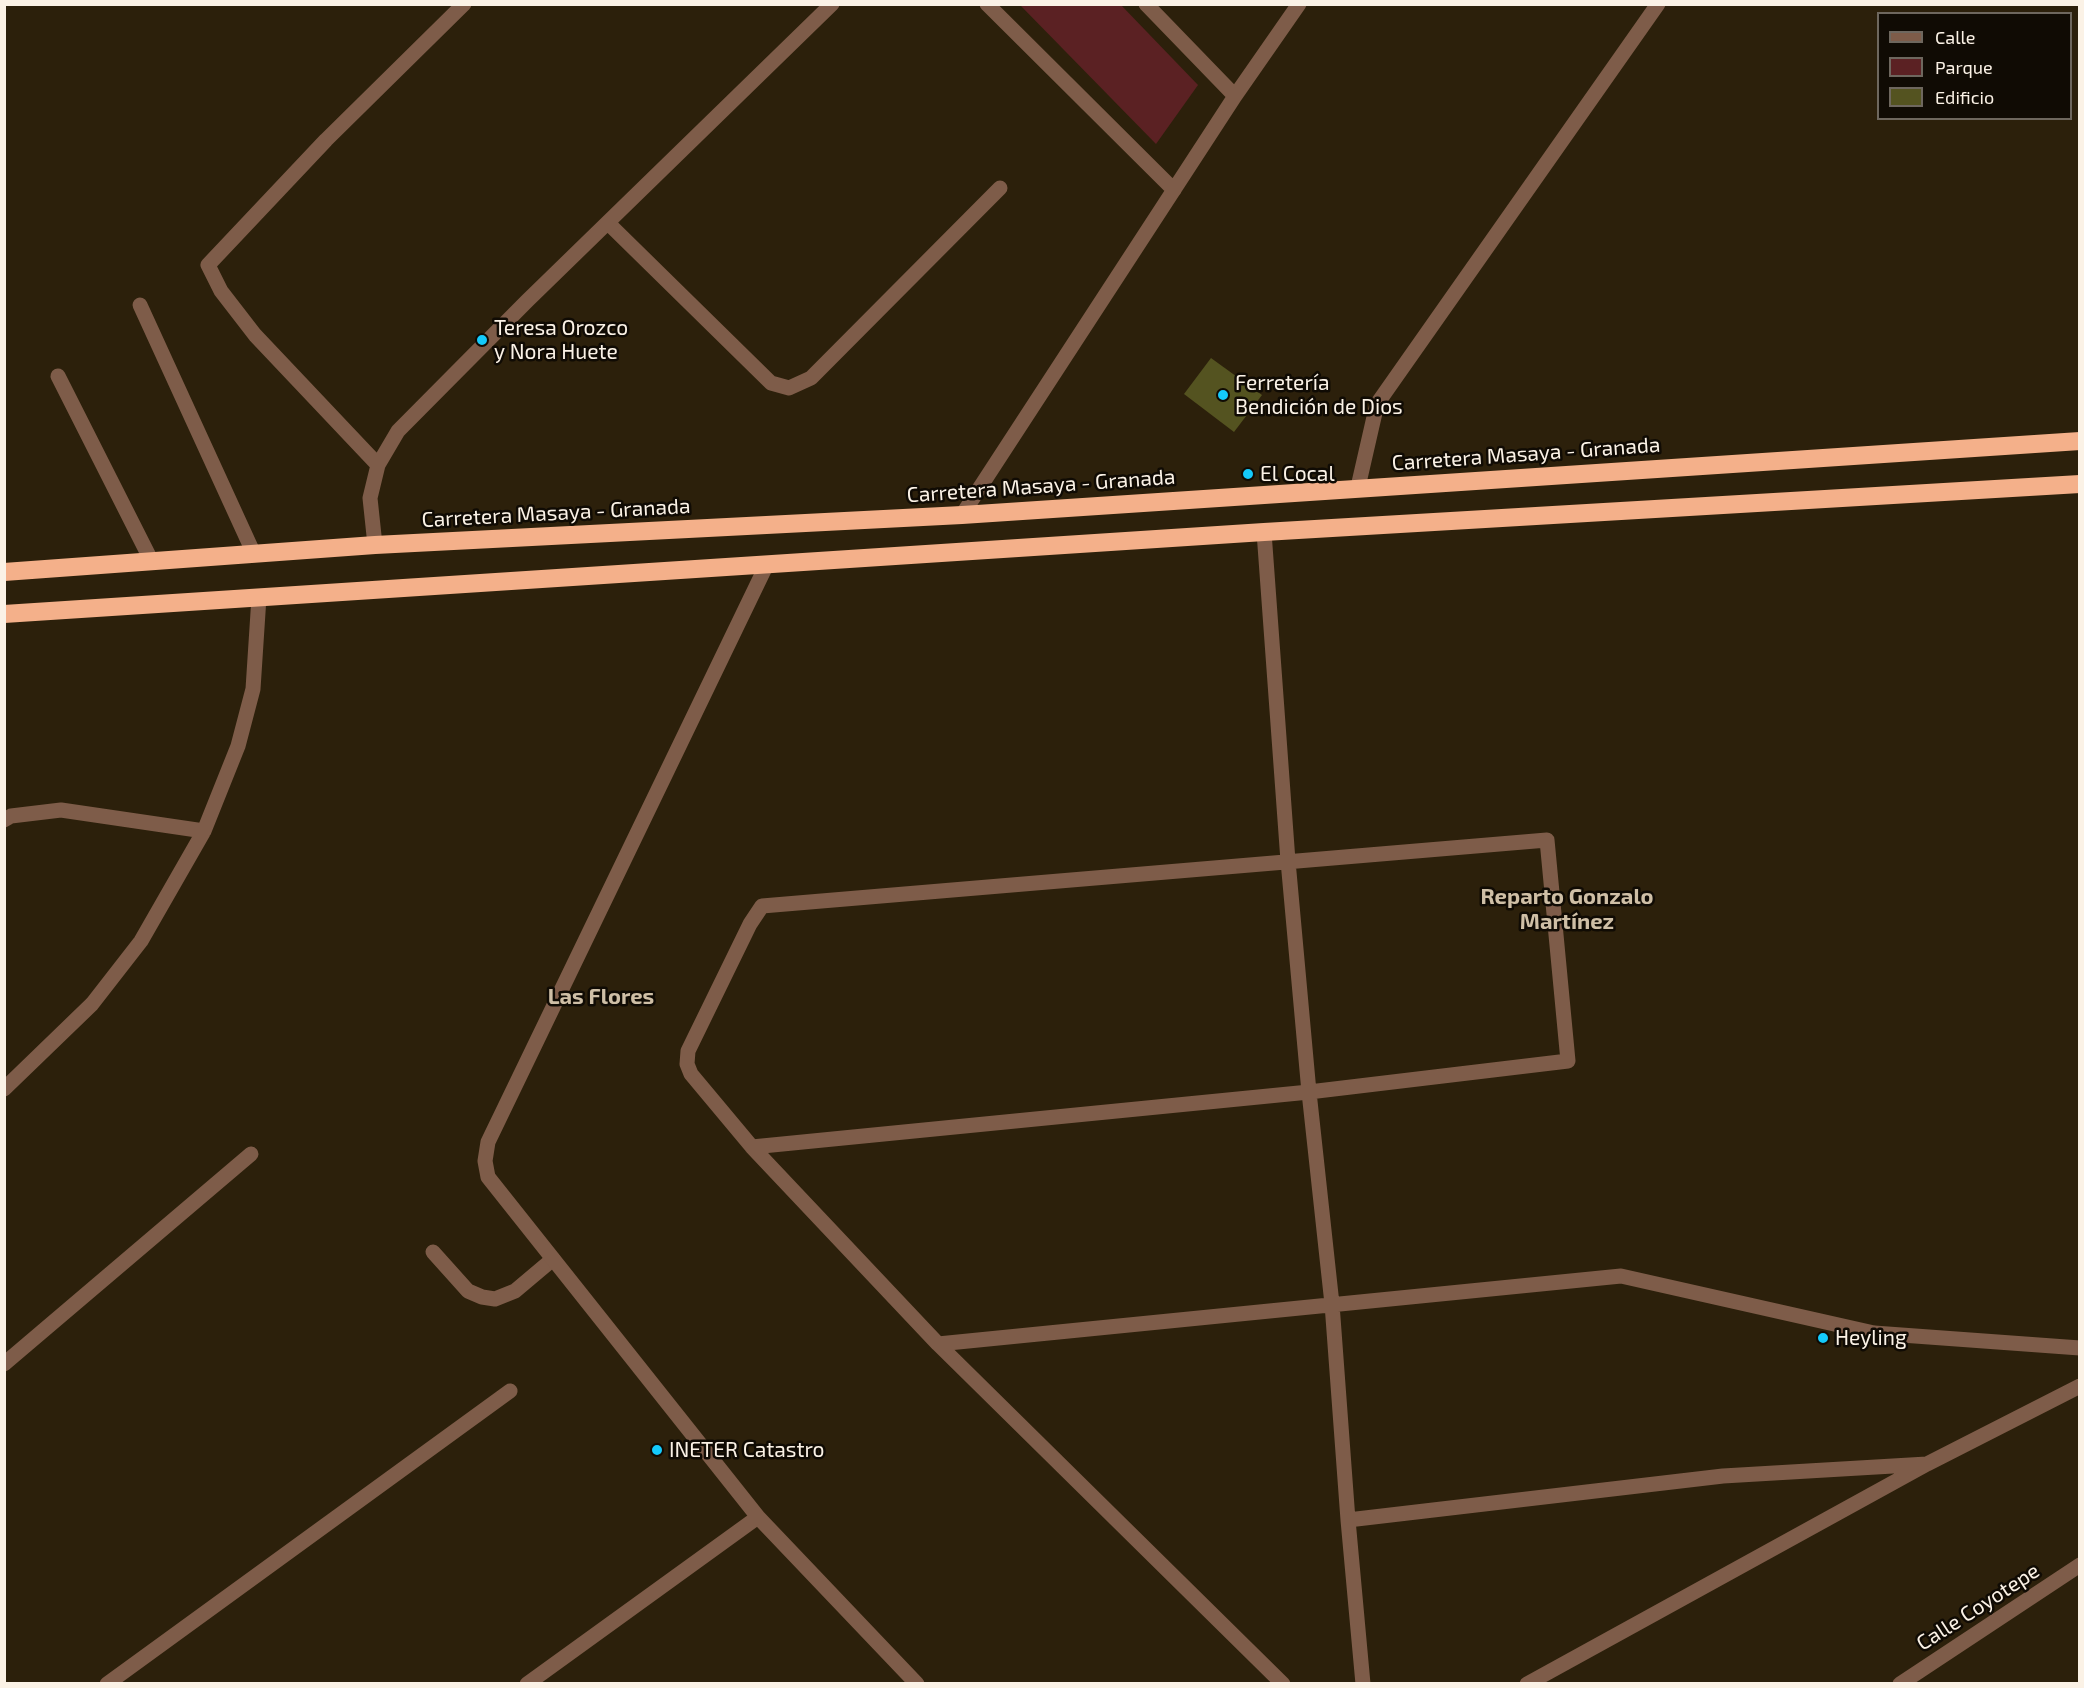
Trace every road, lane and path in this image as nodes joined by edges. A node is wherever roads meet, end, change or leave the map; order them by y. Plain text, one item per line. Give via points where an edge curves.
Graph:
1 (464, 4) edge
2 (832, 4) edge
3 (1146, 4) edge
4 (1299, 4) edge
5 (1658, 4) edge
6 (987, 5) edge
7 (1235, 96) junction
8 (1000, 188) dead end
9 (1174, 190) junction
10 (608, 223) junction
11 (140, 305) dead end
12 (58, 376) dead end
13 (2079, 441) edge
14 (378, 465) junction
15 (2079, 484) edge
16 (1358, 487) junction
17 (962, 515) junction
18 (1264, 532) junction
19 (375, 545) junction
20 (254, 554) junction
21 (152, 562) junction
22 (767, 564) junction
23 (4, 572) edge
24 (258, 597) junction
25 (4, 615) edge
26 (4, 820) edge
27 (204, 831) junction
28 (1288, 861) junction
29 (4, 1089) edge
30 (1309, 1092) junction
31 (752, 1147) junction
32 (251, 1154) dead end
33 (433, 1252) dead end
34 (553, 1259) junction
35 (1332, 1304) junction
36 (939, 1344) junction
37 (2079, 1348) edge
38 (4, 1364) edge
39 (2079, 1386) edge
40 (510, 1391) dead end
41 (1927, 1464) junction
42 (758, 1517) junction
43 (1348, 1520) junction
44 (2079, 1565) edge
45 (107, 1683) edge
46 (527, 1683) edge
47 (917, 1683) edge
48 (1283, 1683) edge
49 (1363, 1683) edge
50 (1527, 1683) edge
51 (1900, 1683) edge

1 - 14 street via 326,140 208,266 221,291 255,335
2 - 10 street
3 - 7 street
4 - 7 street
5 - 16 street via 1377,404
6 - 9 street
7 - 9 street
8 - 10 street via 811,378 789,388 771,383
9 - 17 street
10 - 14 street via 398,431
11 - 20 street
12 - 21 street
13 - 16 highway, Carretera Masaya - Granada
14 - 19 street via 370,498
15 - 18 highway
16 - 17 highway, Carretera Masaya - Granada
17 - 19 highway, Carretera Masaya - Granada
18 - 22 highway
18 - 28 street
19 - 20 highway, Carretera Masaya - Granada
20 - 21 highway, Carretera Masaya - Granada
21 - 23 highway, Carretera Masaya - Granada
22 - 24 highway
22 - 34 street via 488,1142 488,1178
24 - 25 highway
24 - 27 street via 253,689 238,746
26 - 27 street via 62,810
27 - 29 street via 141,941 92,1004
28 - 30 street
28 - 30 street via 1547,840 1568,1061
28 - 31 street via 762,906 688,1051 687,1064 691,1074
30 - 31 street
30 - 35 street
31 - 36 street
32 - 38 street
33 - 34 street via 468,1291 495,1299 514,1291
34 - 42 street
35 - 36 street
35 - 37 street via 1621,1276 1874,1333
35 - 43 street
36 - 48 street
39 - 41 street
40 - 45 street
41 - 43 street via 1723,1476
41 - 50 street
42 - 46 street
42 - 47 street
43 - 49 street
44 - 51 street, Calle Coyotepe

